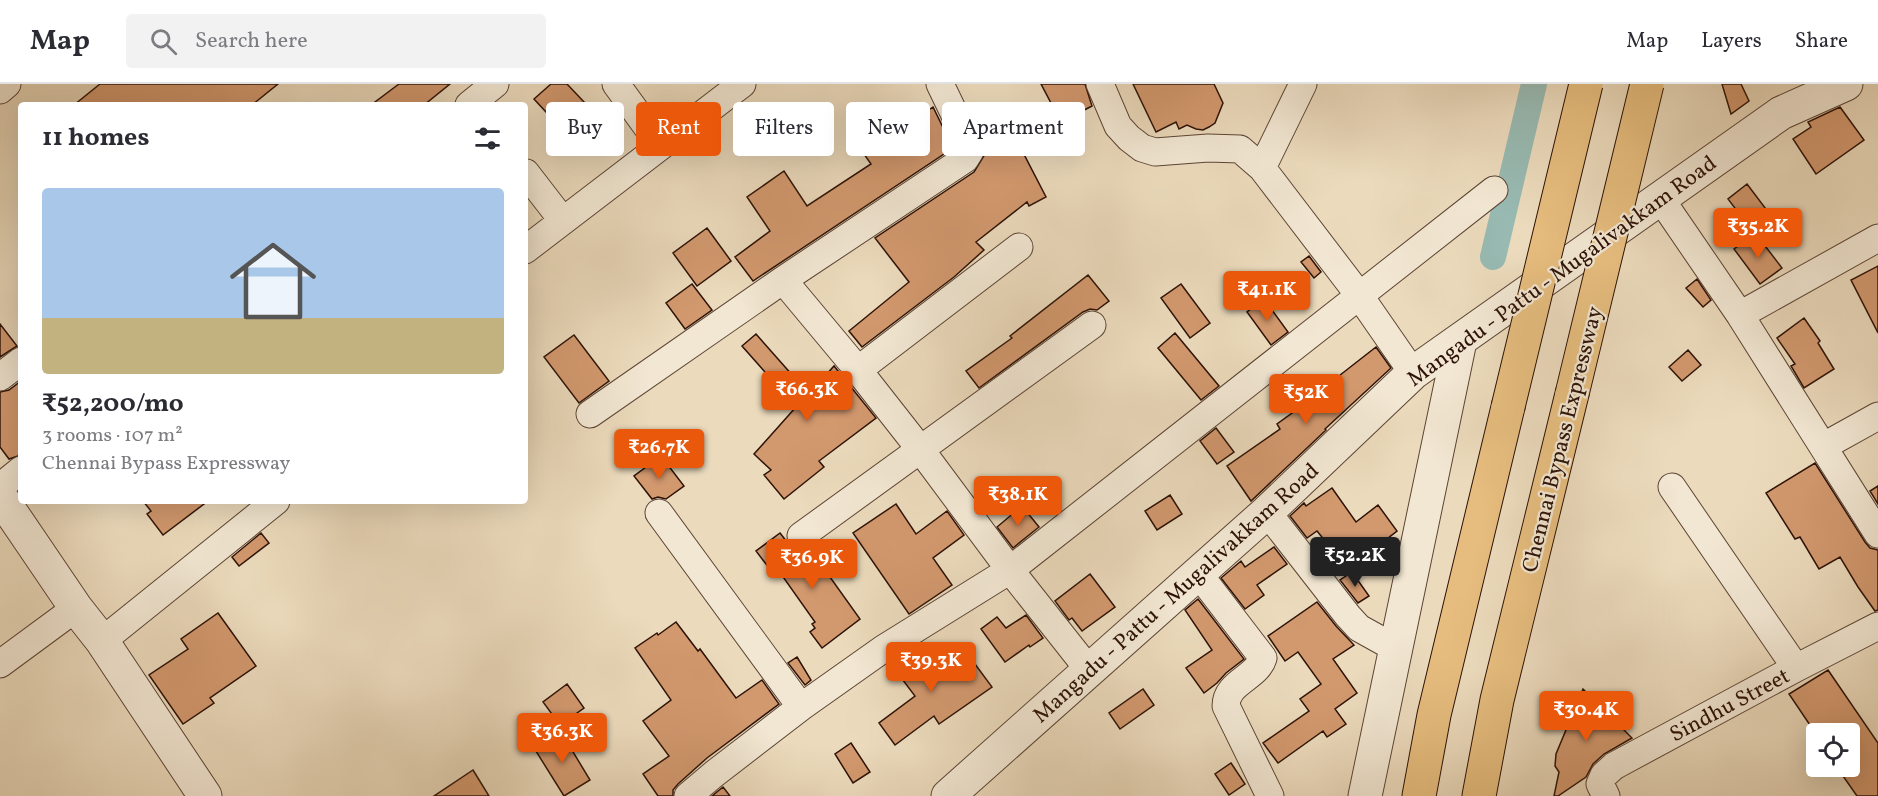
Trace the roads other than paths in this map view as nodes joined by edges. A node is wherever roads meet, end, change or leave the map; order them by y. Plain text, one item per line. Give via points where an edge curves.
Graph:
1 (7, 84) edge
2 (495, 84) edge
3 (616, 84) edge
4 (742, 84) edge
5 (940, 84) edge
6 (1100, 84) edge
7 (1303, 84) edge
8 (1586, 84) edge
9 (1647, 84) edge
10 (1846, 84) edge
11 (0, 90) edge
12 (472, 102) edge
13 (718, 102) edge
14 (636, 112) edge
15 (648, 156) edge
16 (1262, 168) junction
17 (528, 176) edge
18 (1494, 190) dead end
19 (1660, 198) junction
20 (563, 221) junction
21 (1878, 238) edge
22 (1020, 247) dead end
23 (528, 248) edge
24 (783, 280) junction
25 (1359, 295) junction
26 (1740, 315) junction
27 (1092, 325) dead end
28 (1460, 341) junction
29 (18, 363) edge
30 (858, 370) junction
31 (1413, 373) junction
32 (0, 377) edge
33 (590, 414) dead end
34 (1878, 416) edge
35 (1824, 446) junction
36 (920, 449) junction
37 (18, 472) edge
38 (0, 487) edge
39 (1672, 487) dead end
40 (0, 496) edge
41 (272, 504) edge
42 (1267, 512) junction
43 (659, 513) dead end
44 (1878, 534) edge
45 (801, 536) dead end
46 (1010, 570) junction
47 (1198, 573) junction
48 (76, 608) junction
49 (1878, 626) edge
50 (102, 641) junction
51 (1395, 648) junction
52 (0, 664) edge
53 (1796, 668) junction
54 (1089, 670) junction
55 (801, 706) junction
56 (205, 796) edge
57 (688, 796) edge
58 (948, 796) edge
59 (1270, 796) edge
60 (1365, 796) edge
61 (1419, 796) edge
62 (1479, 796) edge
63 (1606, 796) edge

1 - 11 street
2 - 12 street
3 - 14 street
4 - 13 street
5 - 24 street via 967,140 970,151 965,159
6 - 16 street via 1118,126 1142,148 1155,152 1240,149
7 - 16 street
8 - 61 highway, bridge via 1434,715
9 - 62 highway, Chennai Bypass Expressway, bridge via 1497,700
10 - 19 street, Mangadu - Pattu - Mugalivakkam Road via 1781,113
15 - 20 street
16 - 25 street
17 - 20 street
18 - 25 street
19 - 26 street
19 - 28 street, Mangadu - Pattu - Mugalivakkam Road
20 - 23 street
21 - 26 street
22 - 30 street
24 - 30 street
24 - 33 street
25 - 31 street
25 - 46 street
26 - 35 street
27 - 36 street
28 - 31 street, Mangadu - Pattu - Mugalivakkam Road
28 - 51 street
29 - 32 street
30 - 36 street
31 - 42 street, Mangadu - Pattu - Mugalivakkam Road
34 - 35 street
35 - 44 street
36 - 45 street
36 - 46 street
37 - 38 street
39 - 53 street
40 - 48 street
41 - 50 street
42 - 47 street, Mangadu - Pattu - Mugalivakkam Road
42 - 51 street via 1359,628
43 - 55 street
46 - 54 street
46 - 55 street via 883,649
47 - 54 street, Mangadu - Pattu - Mugalivakkam Road
47 - 59 street via 1263,658 1228,694 1226,706
48 - 50 street
48 - 52 street
49 - 53 street, Sindhu Street
50 - 56 street
51 - 60 street
53 - 63 street, Sindhu Street via 1614,766 1600,784
54 - 58 street, Mangadu - Pattu - Mugalivakkam Road
55 - 57 street

